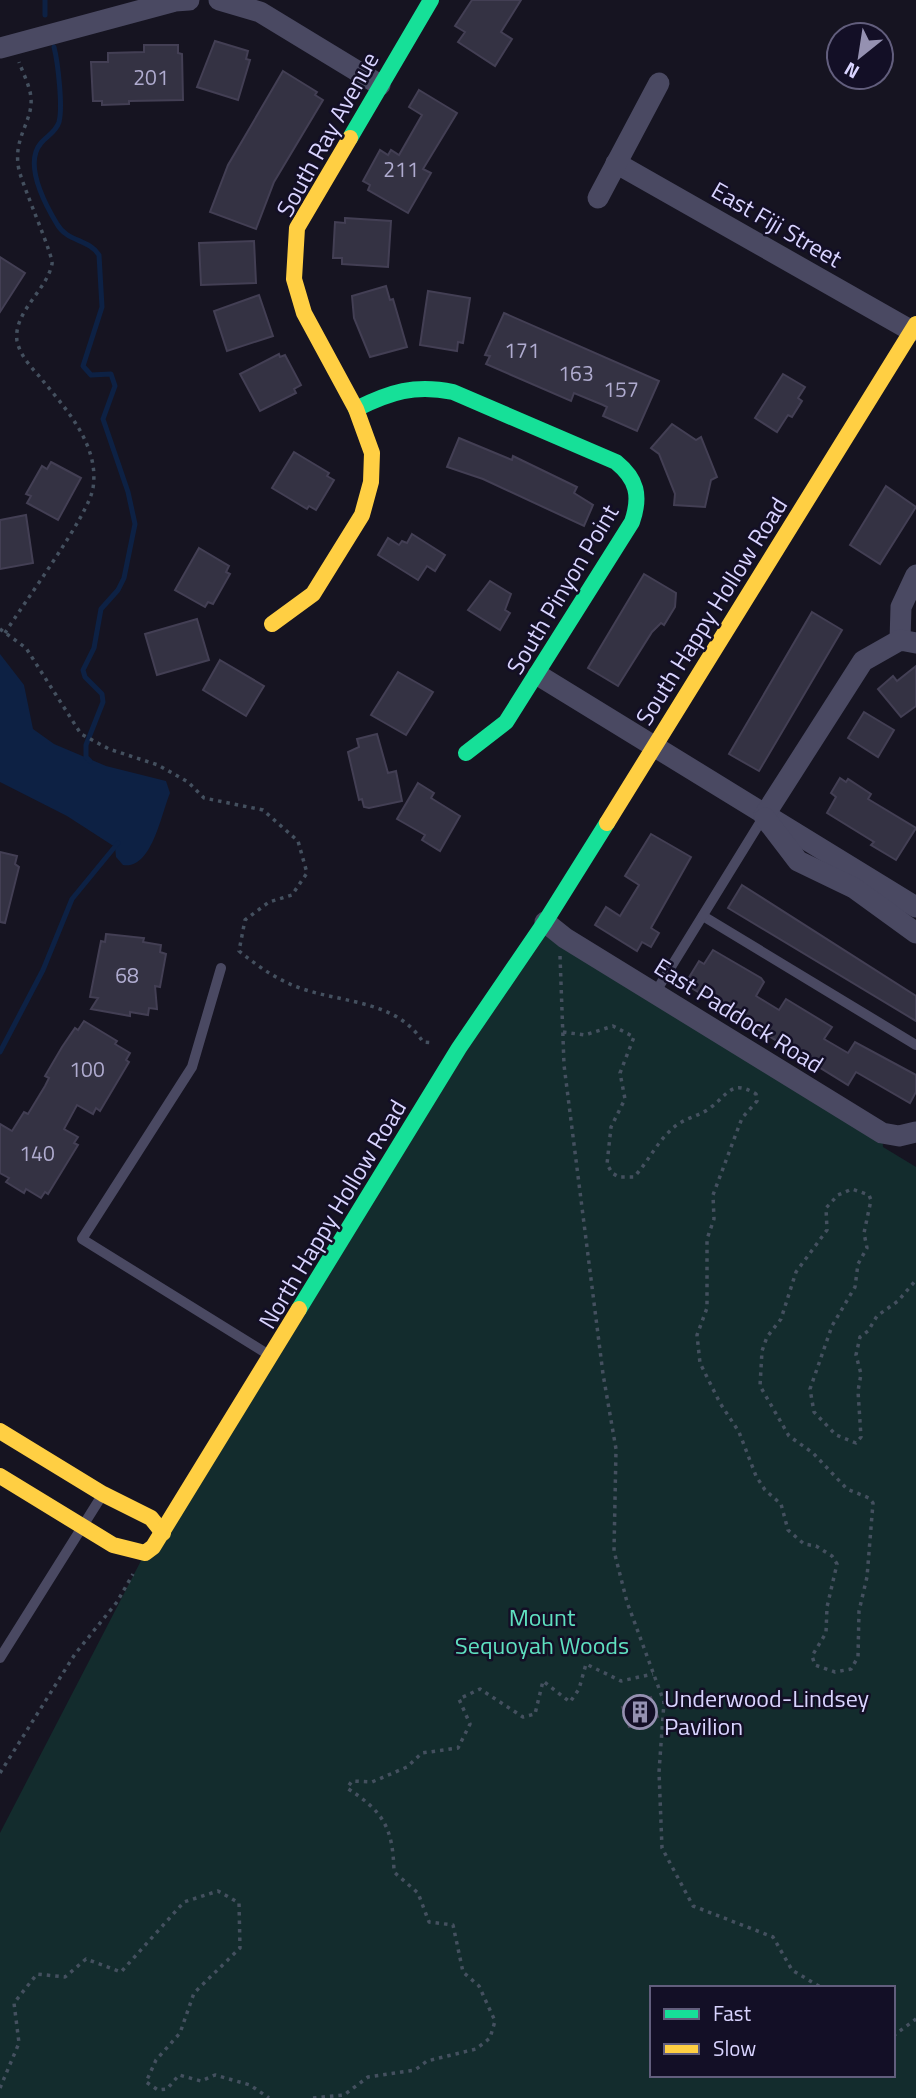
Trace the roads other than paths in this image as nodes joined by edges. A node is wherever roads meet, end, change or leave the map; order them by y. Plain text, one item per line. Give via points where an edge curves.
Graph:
1 (189, 0) edge
2 (219, 0) edge
3 (431, 0) edge
4 (7, 46) edge
5 (659, 83) dead end
6 (380, 85) junction
7 (617, 163) junction
8 (598, 198) dead end
9 (914, 328) edge
10 (356, 409) junction
11 (916, 575) edge
12 (272, 624) dead end
13 (908, 642) edge
14 (538, 675) junction
15 (653, 748) junction
16 (466, 753) dead end
17 (764, 816) junction
18 (916, 907) edge
19 (703, 916) junction
20 (545, 922) junction
21 (916, 933) edge
22 (221, 968) dead end
23 (654, 993) junction
24 (916, 1045) edge
25 (914, 1133) edge
26 (272, 1356) junction
27 (0, 1431) edge
28 (0, 1476) edge
29 (103, 1494) junction
30 (83, 1527) junction
31 (163, 1533) junction
32 (0, 1658) edge

1 - 4 street
2 - 6 street via 260,12
3 - 6 street, South Ray Avenue
5 - 7 street
6 - 10 street, South Ray Avenue via 309,203 293,249 293,279 304,313
7 - 8 street
7 - 9 street, East Fiji Street
9 - 15 street, South Happy Hollow Road
10 - 12 street, South Ray Avenue via 372,453 371,482 362,515 313,594
10 - 14 street, South Pinyon Point via 405,386 440,389 616,462 630,473 638,488 639,505 632,522
11 - 13 street via 901,607
13 - 17 street via 863,661
14 - 15 street
14 - 16 street, South Pinyon Point via 506,722
15 - 17 street
15 - 20 street, South Happy Hollow Road
17 - 18 street
17 - 19 lane
17 - 21 street via 798,861 853,888
19 - 23 lane
19 - 24 lane
20 - 23 street, East Paddock Road
20 - 26 street, North Happy Hollow Road via 459,1048
22 - 26 lane via 192,1067 82,1239
23 - 25 street, East Paddock Road via 882,1133
26 - 31 street, North Happy Hollow Road
27 - 29 street
28 - 30 street
29 - 30 lane
29 - 31 street via 151,1518
30 - 31 street, North Happy Hollow Road via 113,1545 145,1553
30 - 32 lane

